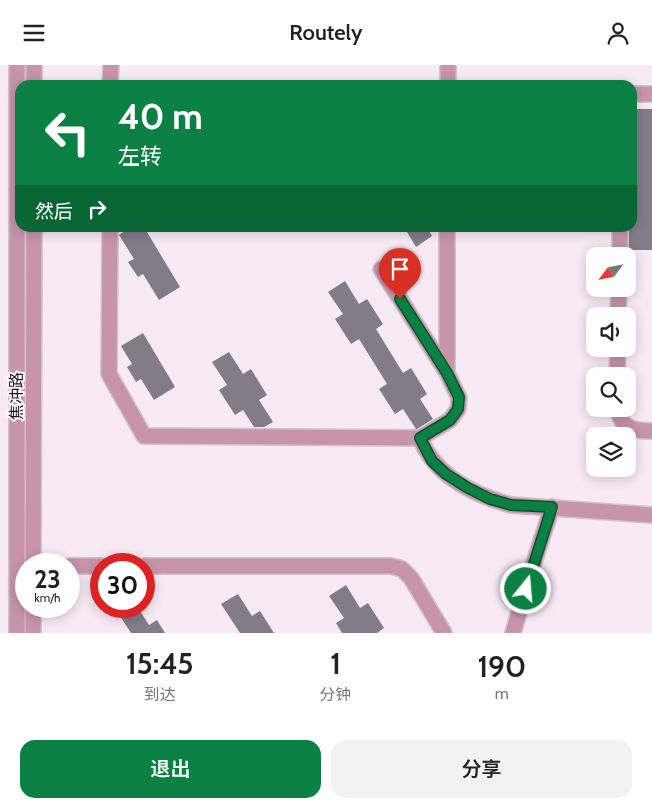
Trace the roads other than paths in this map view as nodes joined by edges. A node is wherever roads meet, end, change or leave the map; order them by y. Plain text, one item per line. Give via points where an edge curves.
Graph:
1 (17, 65) edge
2 (34, 65) edge
3 (110, 65) edge
4 (448, 65) edge
5 (17, 80) edge
6 (34, 80) edge
7 (110, 80) edge
8 (448, 80) edge
9 (637, 94) edge
10 (652, 94) edge
11 (17, 232) edge
12 (34, 232) edge
13 (110, 232) edge
14 (447, 232) edge
15 (620, 232) edge
16 (620, 247) edge
17 (381, 269) dead end
18 (447, 373) junction
19 (620, 417) edge
20 (652, 431) edge
21 (420, 438) junction
22 (552, 507) junction
23 (652, 515) edge
24 (33, 553) edge
25 (155, 565) edge
26 (33, 618) edge
27 (17, 633) edge
28 (33, 633) edge
29 (444, 633) edge
30 (513, 633) edge

1 - 5 street, 焦冲路
2 - 6 street
3 - 7 street
4 - 8 street
9 - 10 street
11 - 27 street, 焦冲路
12 - 24 street, 焦冲路
13 - 21 street via 109,374 144,436
14 - 18 street
15 - 16 street
17 - 18 street
18 - 21 street via 459,397 458,409 450,420
19 - 20 street via 636,431
21 - 22 street via 432,461 468,488 511,505
22 - 23 street
22 - 30 street
25 - 29 street via 391,566 402,569 412,578
26 - 28 street

